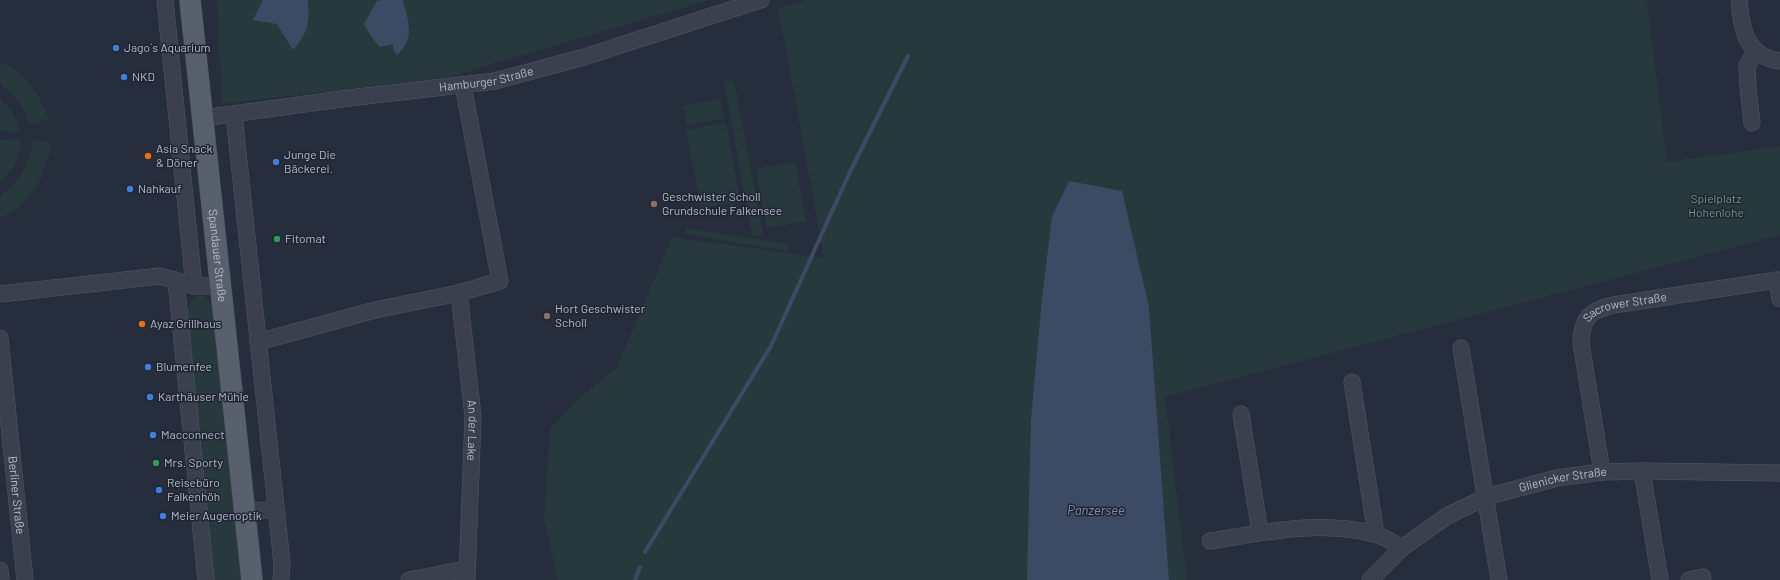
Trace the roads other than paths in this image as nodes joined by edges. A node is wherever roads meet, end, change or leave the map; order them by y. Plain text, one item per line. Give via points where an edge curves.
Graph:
1 (165, 0) edge
2 (190, 0) edge
3 (761, 0) edge
4 (1739, 0) edge
5 (1755, 52) junction
6 (1780, 61) edge
7 (463, 84) junction
8 (234, 115) junction
9 (203, 118) junction
10 (1752, 122) dead end
11 (176, 280) junction
12 (1778, 280) edge
13 (194, 286) junction
14 (221, 286) junction
15 (459, 293) junction
16 (0, 294) edge
17 (1780, 299) edge
18 (0, 338) edge
19 (258, 342) junction
20 (1461, 348) dead end
21 (1352, 382) dead end
22 (1241, 414) dead end
23 (1642, 471) junction
24 (1602, 472) junction
25 (1780, 473) edge
26 (1486, 497) junction
27 (276, 509) junction
28 (245, 512) junction
29 (1260, 532) junction
30 (1376, 534) junction
31 (1210, 541) dead end
32 (1402, 548) junction
33 (0, 570) edge
34 (466, 574) edge
35 (1, 580) edge
36 (25, 580) edge
37 (206, 580) edge
38 (252, 580) edge
39 (281, 580) edge
40 (409, 580) edge
41 (1370, 580) edge
42 (1499, 580) edge
43 (1660, 580) edge

1 - 13 street, Spandauer Straße
2 - 9 main road, Spandauer Straße
3 - 7 street, Hamburger Straße via 568,61 495,81
4 - 5 street via 1744,32
5 - 6 street via 1768,60
5 - 10 street via 1748,66
7 - 8 street, Hamburger Straße
7 - 15 street via 500,281
8 - 9 street, Hamburger Straße
8 - 19 street
9 - 14 main road, Spandauer Straße
11 - 13 street
11 - 16 street via 160,276
11 - 37 street
12 - 17 street, Sacrower Straße
12 - 24 street, Sacrower Straße via 1613,305 1598,309 1587,317 1581,343
13 - 14 street
14 - 28 main road, Spandauer Straße
15 - 19 street via 375,310
15 - 34 street, An der Lake via 472,416
18 - 36 street, Berliner Straße
19 - 27 street
20 - 26 street
21 - 30 street
22 - 29 street
23 - 24 street, Glienicker Straße
23 - 25 street, Glienicker Straße
23 - 43 street
24 - 26 street, Glienicker Straße via 1557,478
26 - 32 street, Glienicker Straße via 1448,516
26 - 42 street
27 - 28 street
27 - 39 street via 282,563
28 - 38 main road, Spandauer Straße
29 - 30 street via 1315,527
29 - 31 street
30 - 32 street
32 - 41 street, Glienicker Straße
33 - 35 street
34 - 40 street, An der Lake

